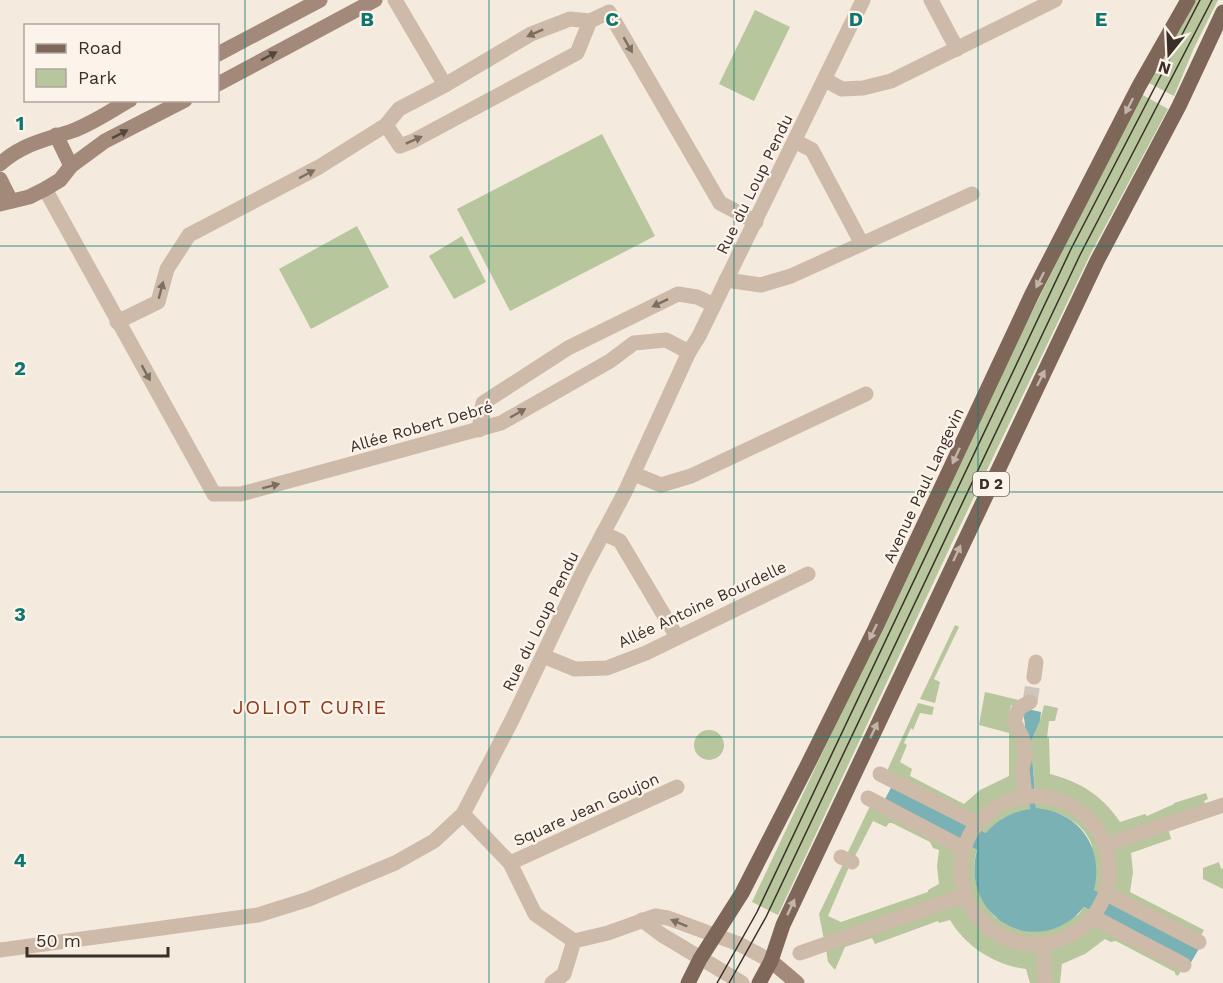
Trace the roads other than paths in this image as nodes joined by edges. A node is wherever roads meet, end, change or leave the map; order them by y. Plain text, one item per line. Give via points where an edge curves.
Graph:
1 (320, 0) edge
2 (375, 0) edge
3 (395, 0) edge
4 (863, 0) edge
5 (931, 0) edge
6 (1055, 0) edge
7 (1188, 0) edge
8 (1223, 12) edge
9 (590, 21) junction
10 (957, 48) junction
11 (219, 53) edge
12 (825, 80) junction
13 (219, 83) edge
14 (445, 85) junction
15 (126, 102) edge
16 (181, 102) edge
17 (386, 125) junction
18 (56, 135) junction
19 (795, 141) junction
20 (0, 164) edge
21 (71, 166) junction
22 (0, 179) edge
23 (45, 189) junction
24 (972, 194) dead end
25 (6, 202) edge
26 (756, 222) junction
27 (862, 244) junction
28 (726, 280) junction
29 (714, 305) junction
30 (117, 322) junction
31 (689, 352) junction
32 (866, 394) dead end
33 (479, 430) junction
34 (634, 474) junction
35 (603, 533) junction
36 (808, 574) dead end
37 (677, 637) junction
38 (543, 656) junction
39 (1030, 702) tunnel mouth
40 (880, 774) dead end
41 (677, 787) dead end
42 (1030, 797) junction
43 (868, 798) dead end
44 (1223, 805) edge
45 (463, 814) junction
46 (974, 824) junction
47 (1105, 845) junction
48 (963, 846) junction
49 (510, 863) junction
50 (965, 895) junction
51 (1107, 895) junction
52 (1096, 916) junction
53 (642, 920) junction
54 (715, 936) junction
55 (574, 941) junction
56 (1199, 942) dead end
57 (1043, 944) junction
58 (0, 950) edge
59 (800, 953) dead end
60 (696, 957) junction
61 (771, 961) junction
62 (1184, 965) dead end
63 (552, 983) edge
64 (688, 983) edge
65 (742, 983) edge
66 (759, 983) edge
67 (797, 983) edge
68 (1045, 983) edge

1 - 11 main road
13 -> 2 main road
3 - 14 street
4 - 12 street, Rue du Loup Pendu
5 - 10 street
6 - 10 street
7 -> 54 main road, Avenue Paul Langevin / D 2 via 1032,294 815,750 742,893
61 -> 8 main road, D 2 via 783,925 961,545 1097,261 1179,106
9 -> 14 street via 570,19 531,34
17 -> 9 street via 400,146 413,141 577,53
9 -> 26 street via 609,12 720,203
10 - 12 street via 891,81 872,86 842,89
12 - 19 street, Rue du Loup Pendu
14 - 17 street via 399,109
15 - 18 main road via 73,131
21 -> 16 main road via 105,141
30 -> 17 street via 158,302 167,269 189,236 319,167
18 - 20 main road via 9,155
18 - 21 main road
19 - 26 street, Rue du Loup Pendu
19 - 27 street via 812,150
21 - 23 main road via 60,180
22 - 25 main road
23 - 25 main road
23 - 30 street
24 - 27 street
26 - 28 street, Rue du Loup Pendu
27 - 28 street via 761,285
28 - 29 street, Rue du Loup Pendu
29 - 31 street, Rue du Loup Pendu
29 -> 33 street via 678,294 568,348 483,403
30 -> 33 street, Allée Robert Debré via 214,494 241,494
33 -> 31 street, Allée Robert Debré via 501,423 610,361 634,343 666,340
31 - 34 street, Rue du Loup Pendu
32 - 34 street via 691,476 661,485
34 - 35 street, Rue du Loup Pendu
35 - 37 street via 620,541
35 - 38 street, Rue du Loup Pendu
36 - 37 street, Allée Antoine Bourdelle
37 - 38 street, Allée Antoine Bourdelle via 607,668 575,669
38 - 45 street, Rue du Loup Pendu
39 - 42 street via 1019,708 1014,721 1023,739 1022,769
40 - 46 street
41 - 49 street, Square Jean Goujon
42 - 46 street via 997,807
42 - 47 street via 1054,798 1073,806 1091,820
43 - 48 street
44 - 47 street
45 - 49 street
45 - 58 street, Rue du Loup Pendu via 434,841 395,863 309,899 258,915
46 - 48 street
47 - 51 street
48 - 50 street via 960,872
49 - 55 street via 535,914
50 - 57 street via 980,920 1004,938
50 - 59 street
51 - 52 street
51 - 56 street
52 - 57 street via 1069,936
52 - 62 street
54 -> 53 street via 668,918
53 - 55 street
53 - 60 street
54 - 60 main road, Avenue Paul Langevin / D 2
54 - 61 street
55 - 63 street via 564,974
57 - 68 street
60 - 64 main road, Avenue Paul Langevin / D 2
60 - 65 street
61 - 66 main road, D 2
61 - 67 main road

